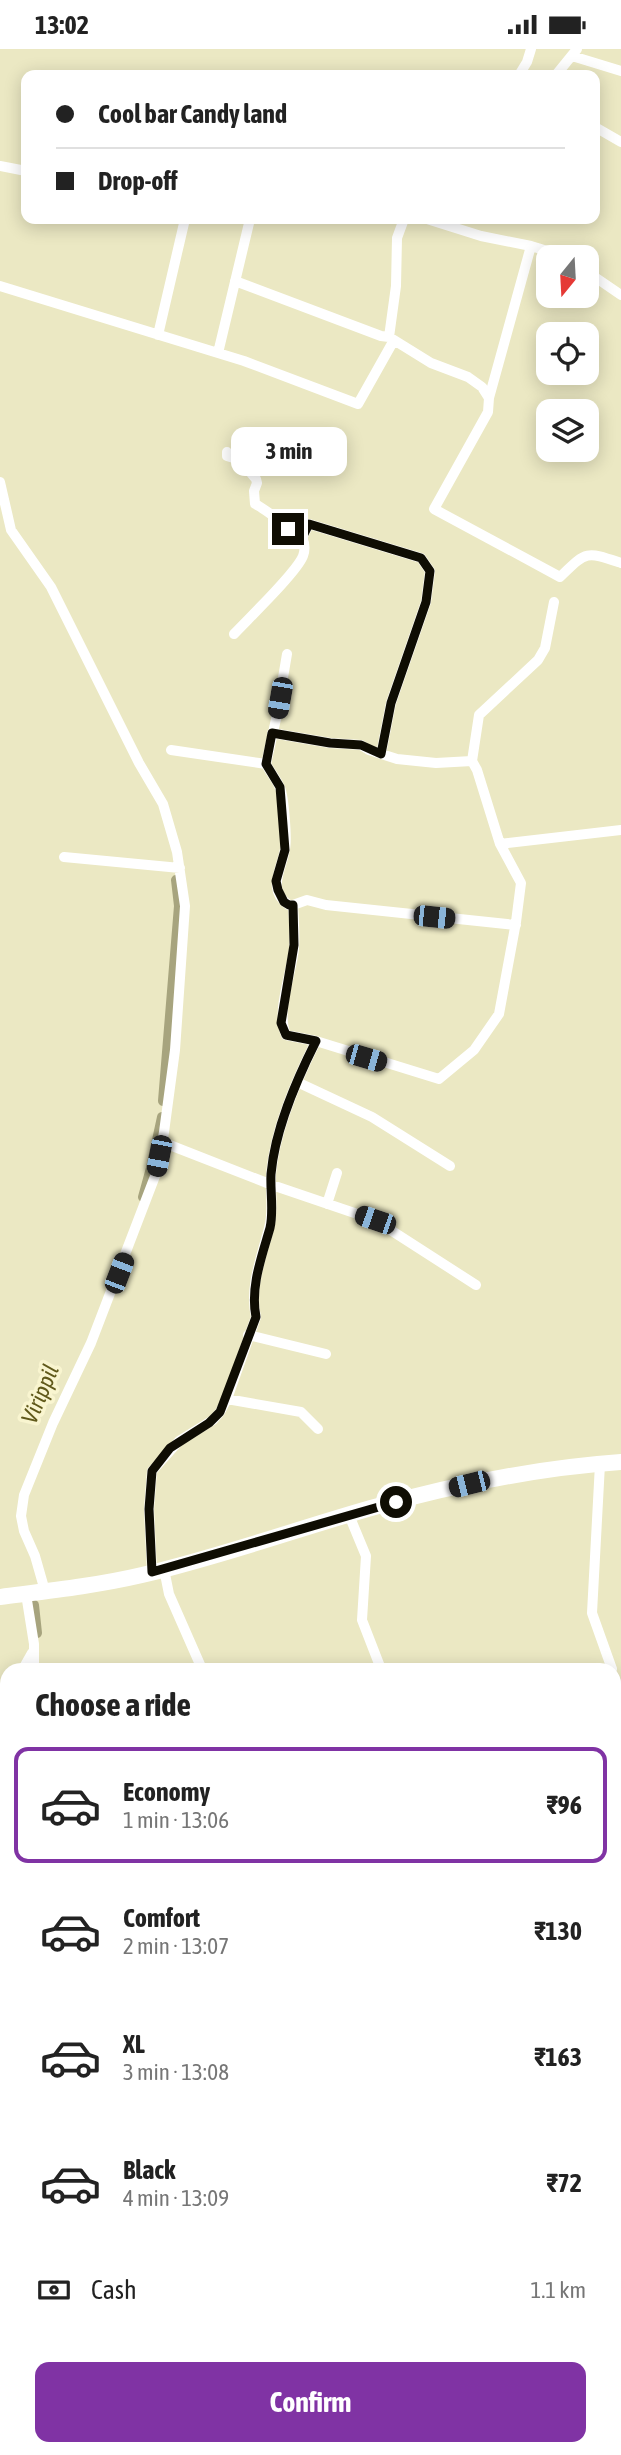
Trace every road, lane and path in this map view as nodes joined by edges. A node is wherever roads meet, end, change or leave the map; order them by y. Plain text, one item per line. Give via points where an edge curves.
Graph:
1 (531, 49) edge
2 (574, 52) edge
3 (522, 70) edge
4 (560, 70) edge
5 (621, 71) edge
6 (600, 130) edge
7 (621, 142) edge
8 (0, 166) edge
9 (21, 170) edge
10 (184, 224) edge
11 (249, 224) edge
12 (402, 224) edge
13 (443, 224) edge
14 (531, 246) junction
15 (536, 248) edge
16 (599, 280) edge
17 (235, 281) junction
18 (0, 286) edge
19 (621, 295) edge
20 (158, 335) junction
21 (391, 339) junction
22 (218, 353) junction
23 (489, 398) junction
24 (227, 452) dead end
25 (0, 482) edge
26 (302, 538) junction
27 (621, 563) edge
28 (554, 601) dead end
29 (234, 634) dead end
30 (287, 653) dead end
31 (272, 733) junction
32 (172, 750) dead end
33 (381, 754) junction
34 (472, 761) junction
35 (266, 764) junction
36 (621, 830) edge
37 (500, 844) junction
38 (64, 857) dead end
39 (180, 868) junction
40 (293, 905) junction
41 (516, 925) junction
42 (316, 1041) junction
43 (298, 1082) junction
44 (162, 1142) junction
45 (450, 1166) dead end
46 (337, 1173) dead end
47 (272, 1185) junction
48 (308, 1185) dead end
49 (305, 1197) junction
50 (327, 1204) junction
51 (476, 1285) dead end
52 (248, 1335) junction
53 (326, 1354) dead end
54 (227, 1399) junction
55 (318, 1429) dead end
56 (621, 1462) edge
57 (600, 1464) junction
58 (349, 1515) junction
59 (158, 1570) junction
60 (45, 1591) junction
61 (26, 1594) junction
62 (0, 1597) edge
63 (34, 1650) junction
64 (26, 1663) edge
65 (34, 1663) edge
66 (199, 1663) edge
67 (379, 1663) edge
68 (610, 1663) edge

1 - 3 street
2 - 4 street
2 - 5 street
6 - 7 street
8 - 9 street
10 - 20 street
11 - 17 street
12 - 21 street via 397,238
13 - 14 street
14 - 15 street
14 - 23 street
16 - 19 street
17 - 21 street
17 - 22 street
18 - 20 street
20 - 22 street
21 - 22 street via 358,404
21 - 23 street via 431,363 468,377
23 - 27 street via 488,412 434,509 561,577 582,556
24 - 26 street via 256,479 255,504
25 - 39 street via 11,530 51,587 163,804
26 - 29 street via 303,556 298,565
26 - 33 street via 309,524 421,558 430,571 426,602 391,703
28 - 34 street via 545,648 538,660 479,715
30 - 31 street
31 - 33 street via 361,745
31 - 35 street
32 - 35 street
33 - 34 street via 436,763
34 - 37 street
35 - 40 street via 280,787 283,808 285,850 276,881 284,902
36 - 37 street
37 - 41 street via 521,883
38 - 39 street
39 - 44 street via 185,906 175,1050
40 - 41 street via 307,900
40 - 42 street via 294,945 281,1023 286,1035
41 - 42 street via 499,1014 474,1050 439,1079
42 - 43 street
43 - 45 street via 372,1117
43 - 47 street via 281,1130
44 - 47 street
44 - 60 street via 157,1171 109,1297 24,1495 24,1531
46 - 50 street
47 - 49 street
47 - 52 street via 270,1228 261,1252 253,1306 256,1317
48 - 49 street
49 - 50 street
50 - 51 street via 375,1220
52 - 53 street
52 - 54 street
54 - 55 street via 301,1412
54 - 59 street via 213,1420 178,1441 152,1471 149,1509
56 - 57 highway
57 - 58 highway via 494,1478
57 - 68 street via 592,1613
58 - 59 highway
58 - 67 street via 366,1556 362,1620
59 - 60 highway
59 - 66 street
60 - 61 highway
61 - 62 highway
61 - 63 street
63 - 64 street
63 - 65 street

